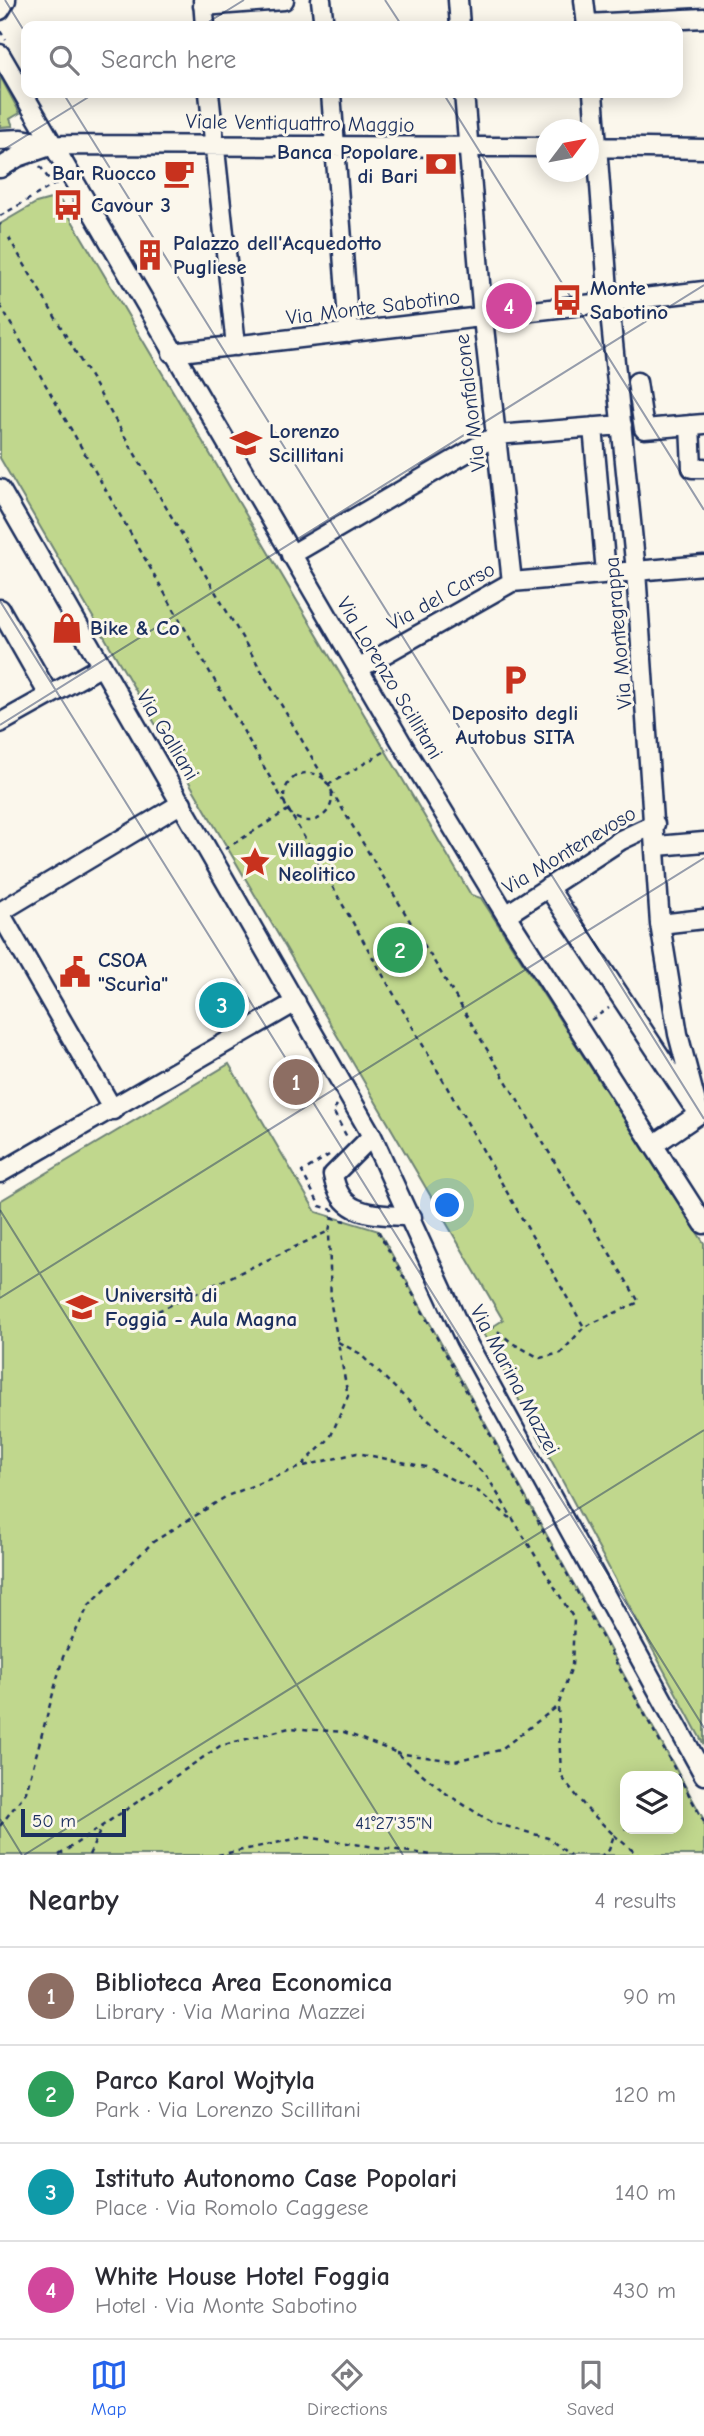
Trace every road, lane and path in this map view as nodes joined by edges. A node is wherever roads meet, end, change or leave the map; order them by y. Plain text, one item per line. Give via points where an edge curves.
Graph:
1 (6, 0) edge
2 (284, 0) edge
3 (321, 0) edge
4 (458, 0) edge
5 (584, 0) edge
6 (203, 3) edge
7 (0, 10) edge
8 (704, 18) edge
9 (205, 21) edge
10 (323, 21) edge
11 (460, 21) edge
12 (587, 21) edge
13 (654, 21) edge
14 (0, 54) edge
15 (21, 89) edge
16 (26, 98) edge
17 (209, 98) edge
18 (331, 98) edge
19 (464, 98) edge
20 (593, 98) edge
21 (593, 119) edge
22 (0, 140) edge
23 (213, 144) junction
24 (54, 145) junction
25 (336, 146) junction
26 (467, 146) junction
27 (536, 147) edge
28 (599, 147) edge
29 (704, 149) edge
30 (32, 166) dead end
31 (0, 168) edge
32 (59, 182) dead end
33 (597, 182) edge
34 (53, 186) junction
35 (0, 216) edge
36 (9, 238) dead end
37 (704, 291) edge
38 (609, 303) junction
39 (0, 305) edge
40 (483, 318) junction
41 (349, 333) junction
42 (236, 346) junction
43 (172, 353) junction
44 (637, 382) dead end
45 (622, 425) junction
46 (697, 425) edge
47 (593, 427) junction
48 (497, 435) junction
49 (704, 468) edge
50 (0, 490) edge
51 (291, 555) junction
52 (704, 565) edge
53 (636, 571) junction
54 (606, 573) junction
55 (512, 582) junction
56 (0, 609) edge
57 (102, 666) junction
58 (358, 669) junction
59 (49, 695) junction
60 (0, 723) edge
61 (404, 747) junction
62 (328, 785) junction
63 (182, 803) junction
64 (288, 810) junction
65 (655, 824) junction
66 (704, 842) edge
67 (657, 846) junction
68 (213, 856) junction
69 (548, 887) junction
70 (0, 912) edge
71 (506, 915) junction
72 (704, 919) edge
73 (660, 924) junction
74 (622, 1000) junction
75 (296, 1002) junction
76 (579, 1027) junction
77 (696, 1069) edge
78 (113, 1110) junction
79 (701, 1119) edge
80 (372, 1136) junction
81 (655, 1144) junction
82 (0, 1173) edge
83 (335, 1202) junction
84 (412, 1217) junction
85 (356, 1224) dead end
86 (704, 1224) edge
87 (368, 1228) dead end
88 (329, 1231) junction
89 (158, 1311) dead end
90 (584, 1327) junction
91 (465, 1339) junction
92 (338, 1342) junction
93 (300, 1467) junction
94 (514, 1521) junction
95 (558, 1706) junction
96 (395, 1752) junction
97 (704, 1775) edge
98 (704, 1822) edge
99 (103, 1825) junction
100 (0, 1826) edge
101 (614, 1835) junction
102 (59, 1855) edge
103 (89, 1855) edge
104 (218, 1855) edge
105 (432, 1855) edge
106 (570, 1855) edge
107 (602, 1855) edge
108 (638, 1855) edge

1 - 7 street
2 - 6 street
3 - 10 street
4 - 11 street
5 - 12 street
6 - 9 street
8 - 13 street
14 - 15 street, Via Lorenzo Scillitani
16 - 24 street, Via Lorenzo Scillitani
17 - 23 street
18 - 25 street
19 - 26 street, Via Monfalcone
20 - 21 street, Via Montegrappa
22 - 24 street
23 - 24 street, Viale Ventiquattro Maggio
23 - 25 street, Viale Ventiquattro Maggio
23 - 42 street
24 - 31 street
24 - 43 street, Via Lorenzo Scillitani
25 - 26 street, Viale Ventiquattro Maggio
25 - 41 street
26 - 27 street, Viale Ventiquattro Maggio
26 - 40 street, Via Monfalcone
28 - 29 street
30 - 34 path via 40,166
32 - 34 path
33 - 38 street, Via Montegrappa
34 - 35 path
36 - 62 path
37 - 38 street, Via Monte Sabotino
38 - 40 street, Via Monte Sabotino
38 - 45 street, Via Montegrappa
39 - 64 path
40 - 41 street, Via Monte Sabotino
40 - 48 street, Via Monfalcone
41 - 42 street, Via Monte Sabotino
42 - 43 street, Via Monte Sabotino
43 - 51 street, Via Lorenzo Scillitani
44 - 46 street via 644,429
45 - 47 street
45 - 53 street, Via Montegrappa
46 - 49 street via 692,468
47 - 48 street
47 - 54 street
48 - 51 street
48 - 55 street, Via Monfalcone
50 - 57 street, Via Galliani
51 - 58 street, Via Lorenzo Scillitani
52 - 53 street, Via del Carso
53 - 54 street, Via del Carso
53 - 65 street, Via Montegrappa
54 - 55 street, Via del Carso
55 - 58 street, Via del Carso
56 - 59 street
57 - 59 street
57 - 63 street, Via Galliani
58 - 61 street, Via Lorenzo Scillitani
59 - 60 street
61 - 62 path via 387,750
61 - 71 street, Via Lorenzo Scillitani
62 - 64 path via 331,801 318,818 301,820
62 - 64 path via 312,773 294,777 285,789
62 - 90 path via 639,1302
63 - 68 street, Via Galliani
63 - 70 street
64 - 68 path
64 - 90 path
65 - 67 street, Via Montegrappa
65 - 69 street, Via Montenevoso
66 - 67 street, Via Montenevoso
67 - 73 street, Via Montegrappa
68 - 75 street, Via Galliani
69 - 71 street, Via Montenevoso
69 - 74 street
70 - 78 street
71 - 76 street, Via Lorenzo Scillitani
72 - 73 street
73 - 77 street, Via Montegrappa via 678,1034
74 - 76 path
74 - 79 street
75 - 78 street
75 - 80 street, Via Marina Mazzei
76 - 81 street, Via Lorenzo Scillitani
77 - 79 street, Via Montegrappa
78 - 82 street
79 - 81 street
80 - 83 street via 333,1175
80 - 84 street, Via Marina Mazzei
81 - 86 street, Via Lorenzo Scillitani
83 - 84 street via 355,1211
83 - 85 path via 333,1217
83 - 88 path
84 - 91 street, Via Marina Mazzei
87 - 98 path via 379,1231
88 - 89 path
88 - 92 path via 331,1305
90 - 91 path via 561,1353 540,1358 493,1327
91 - 97 street, Via Marina Mazzei
92 - 93 path via 348,1396 330,1438
92 - 94 path via 359,1353 488,1478
93 - 94 path via 357,1453 426,1467 479,1492
93 - 100 path via 227,1496 153,1542 89,1605 63,1657 26,1791
94 - 95 path via 574,1619 572,1666
95 - 96 path via 500,1750 455,1761
95 - 101 path via 561,1776
96 - 99 path via 344,1732 289,1728 220,1746
96 - 106 path via 491,1822 548,1838
99 - 102 path
99 - 103 path
101 - 107 path
101 - 108 path
104 - 105 path via 305,1837

